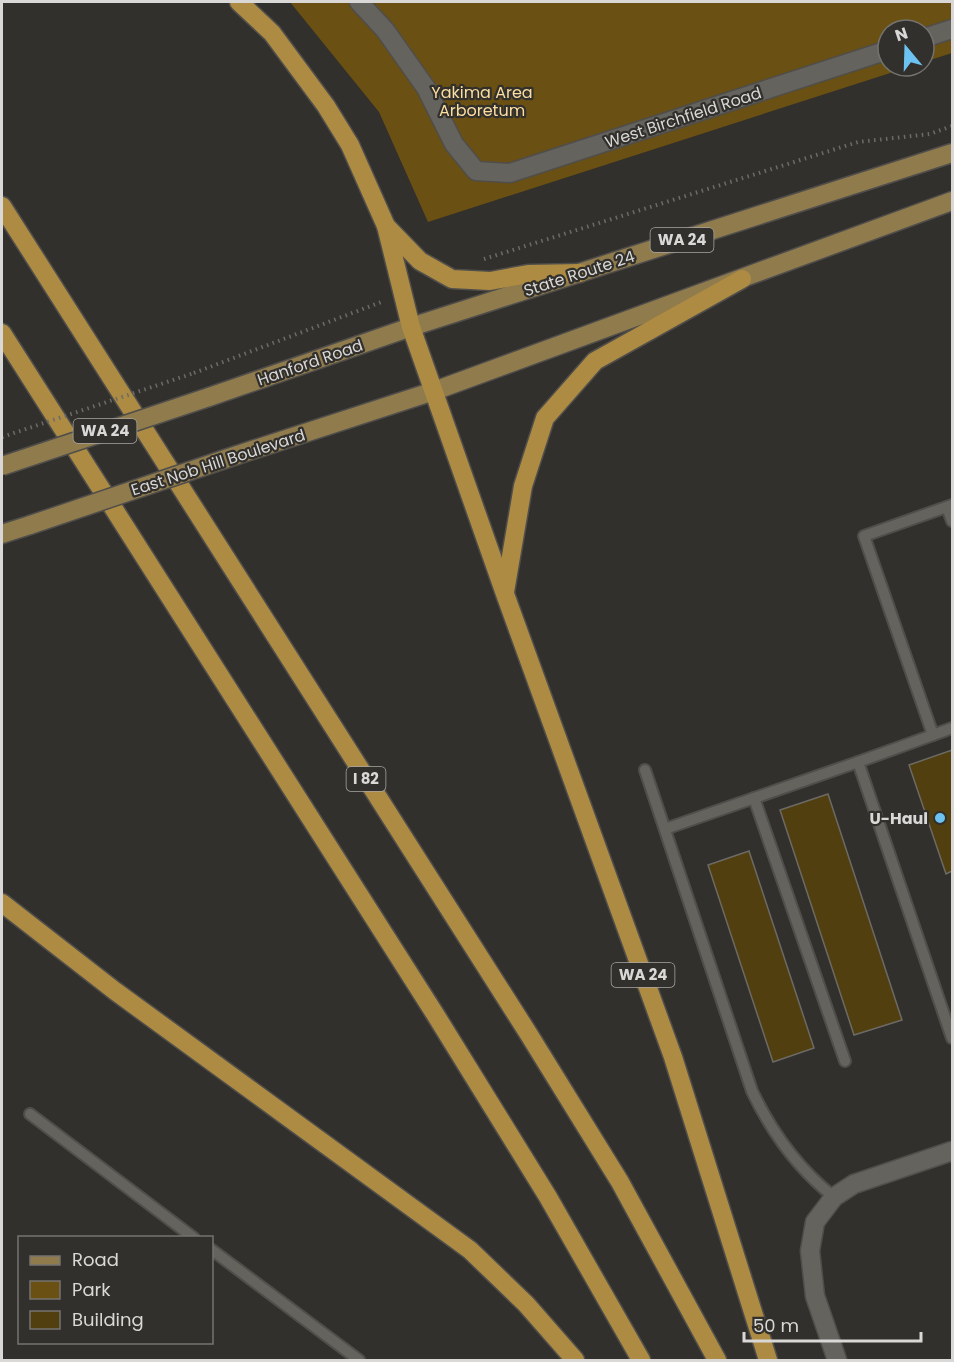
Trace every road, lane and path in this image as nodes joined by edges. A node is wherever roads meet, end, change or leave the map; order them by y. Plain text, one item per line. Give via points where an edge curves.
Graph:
1 (239, 2) edge
2 (358, 2) edge
3 (952, 29) edge
4 (936, 34) edge
5 (876, 54) edge
6 (952, 126) edge
7 (952, 153) edge
8 (952, 201) edge
9 (2, 206) edge
10 (386, 226) junction
11 (580, 273) junction
12 (453, 279) junction
13 (742, 279) junction
14 (403, 294) junction
15 (411, 327) junction
16 (2, 333) edge
17 (434, 391) junction
18 (2, 436) edge
19 (2, 466) edge
20 (950, 506) edge
21 (952, 521) edge
22 (2, 534) edge
23 (505, 594) junction
24 (952, 728) edge
25 (933, 735) junction
26 (858, 762) junction
27 (645, 770) dead end
28 (754, 798) junction
29 (665, 829) junction
30 (2, 903) edge
31 (952, 1038) edge
32 (845, 1061) dead end
33 (30, 1114) dead end
34 (952, 1151) edge
35 (834, 1197) junction
36 (191, 1236) edge
37 (213, 1251) edge
38 (359, 1360) edge
39 (575, 1360) edge
40 (640, 1360) edge
41 (717, 1360) edge
42 (768, 1360) edge
43 (837, 1360) edge

1 - 10 highway, WA 24 via 272,33 326,106 350,145
2 - 5 street, West Birchfield Road via 385,30 426,88 454,144 476,171 510,173
3 - 4 street
6 - 12 path via 930,134 858,142 478,260
7 - 11 main road, State Route 24 / WA 24
8 - 13 main road, WA 24
9 - 41 highway, I 82 via 583,1122
10 - 12 highway, WA 24 via 420,261
10 - 14 highway
11 - 12 highway, WA 24 via 528,274 490,281
11 - 15 main road, State Route 24 / WA 24
13 - 17 main road, WA 24
13 - 23 highway, WA 24 via 595,361 545,418 523,486
14 - 15 highway
14 - 18 path, bridge via 194,373
15 - 17 highway
15 - 19 main road, Hanford Road / WA 24, bridge
16 - 40 highway via 448,1034 548,1197
17 - 22 main road, East Nob Hill Boulevard / WA 24, bridge
17 - 23 highway
20 - 21 lane
20 - 25 lane via 864,536
23 - 42 highway, WA 24 via 673,1057
24 - 25 lane
25 - 26 lane
26 - 28 lane
26 - 31 lane
27 - 29 lane
28 - 29 lane
28 - 32 lane
29 - 35 lane via 752,1091 796,1161
30 - 39 highway via 115,991 470,1250 526,1304
33 - 36 lane
34 - 35 street via 854,1184
35 - 43 street via 815,1222 810,1251 815,1296
37 - 38 lane

